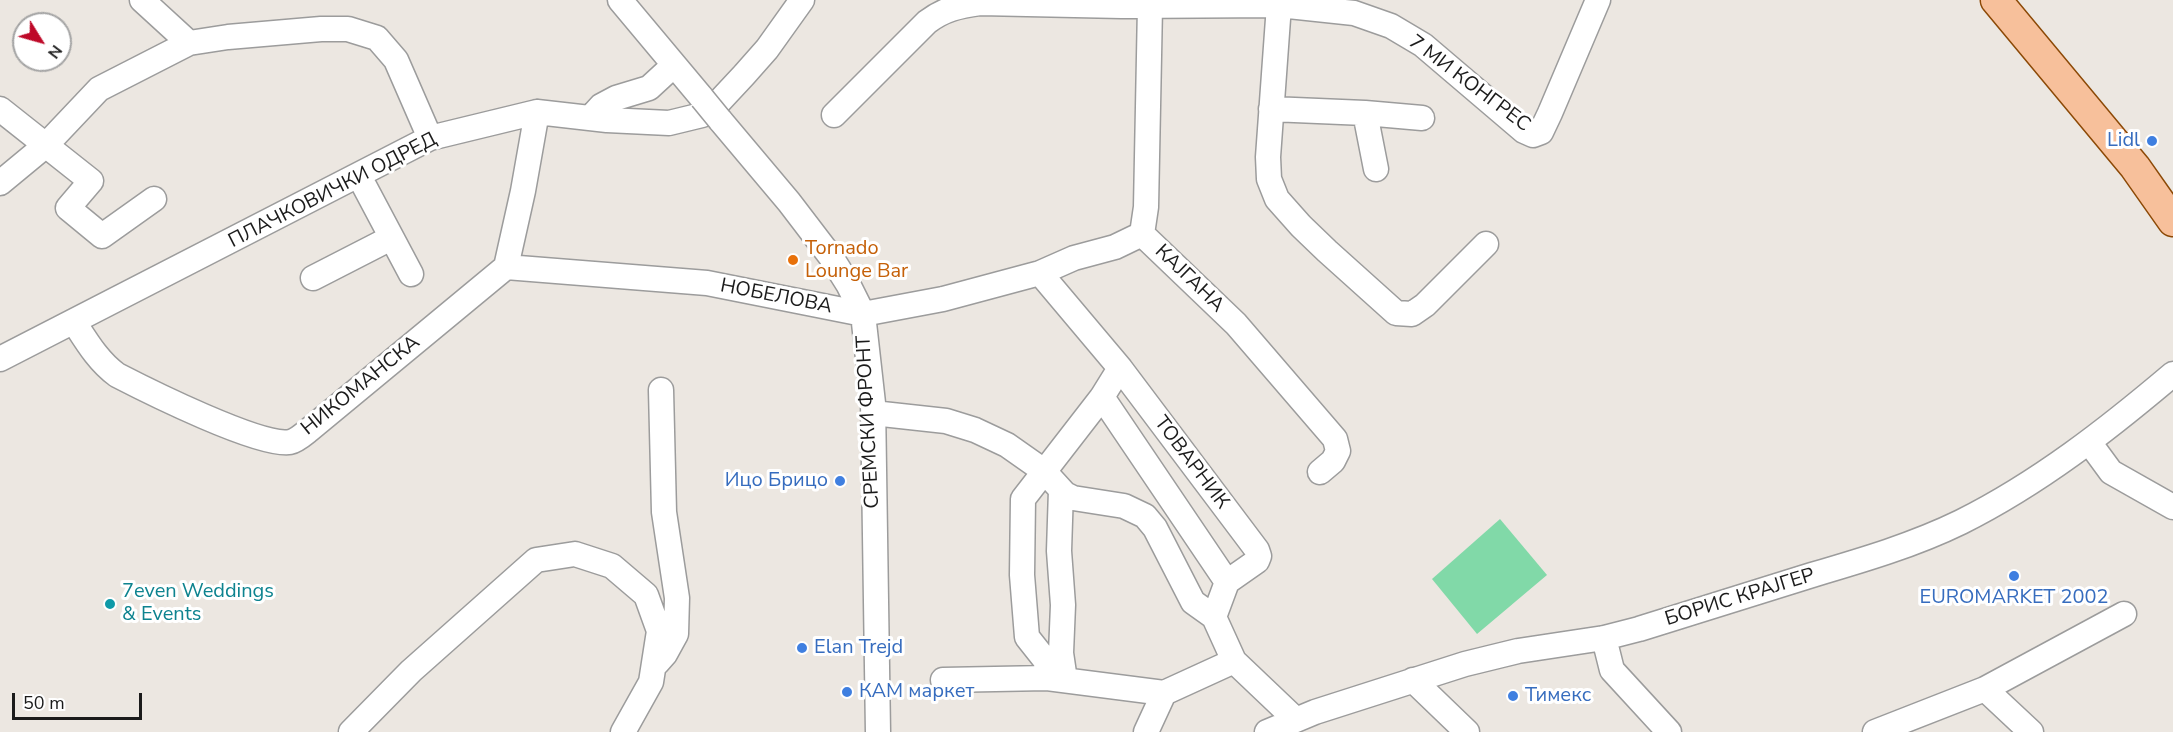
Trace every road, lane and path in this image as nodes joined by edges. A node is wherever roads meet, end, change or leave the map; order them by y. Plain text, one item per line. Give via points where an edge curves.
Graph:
1 (141, 0) edge
2 (620, 0) edge
3 (802, 0) edge
4 (1598, 0) edge
5 (1996, 0) edge
6 (1279, 5) junction
7 (1150, 6) junction
8 (189, 43) junction
9 (674, 65) junction
10 (0, 109) edge
11 (1271, 109) junction
12 (537, 112) junction
13 (1365, 113) junction
14 (834, 115) dead end
15 (590, 118) junction
16 (1422, 118) dead end
17 (430, 138) junction
18 (46, 145) junction
19 (1376, 169) dead end
20 (359, 176) junction
21 (0, 183) edge
22 (154, 199) dead end
23 (2173, 221) edge
24 (1142, 234) junction
25 (392, 238) junction
26 (1486, 244) dead end
27 (506, 267) junction
28 (1040, 273) junction
29 (411, 274) dead end
30 (313, 278) dead end
31 (863, 314) junction
32 (74, 322) junction
33 (0, 359) edge
34 (1120, 368) junction
35 (2173, 374) edge
36 (661, 390) dead end
37 (1102, 397) junction
38 (873, 413) junction
39 (2089, 441) junction
40 (1044, 471) junction
41 (1320, 472) dead end
42 (1062, 490) junction
43 (2173, 507) edge
44 (1227, 582) junction
45 (2124, 614) dead end
46 (1214, 617) junction
47 (1657, 623) junction
48 (1606, 637) junction
49 (1548, 647) junction
50 (1225, 659) junction
51 (654, 666) junction
52 (1617, 675) junction
53 (1056, 679) junction
54 (944, 680) dead end
55 (1413, 680) junction
56 (1985, 689) junction
57 (1164, 693) junction
58 (1284, 727) edge
59 (1655, 727) edge
60 (351, 732) edge
61 (623, 732) edge
62 (878, 732) edge
63 (1146, 732) edge
64 (1467, 732) edge
65 (1875, 732) edge
66 (2031, 732) edge

1 - 8 street
2 - 9 street
3 - 15 street, ПЛАЧКОВИЧКИ ОДРЕД via 767,49 702,115 669,123
4 - 6 street, 7 МИ КОНГРЕС via 1541,132 1533,135 1423,45 1391,26 1354,13
5 - 23 main road via 2135,167
6 - 7 street, 7 МИ КОНГРЕС
6 - 11 street
7 - 14 street, 7 МИ КОНГРЕС via 980,3 942,11
7 - 24 street, КАЈГАНА via 1146,207
8 - 17 street via 321,29 348,29 377,38 396,60
8 - 18 street via 99,89
9 - 15 street via 649,88 616,98
9 - 31 street, СРЕМСКИ ФРОНТ, bridge via 831,257
10 - 18 street
11 - 13 street
11 - 26 street via 1269,179 1277,198 1321,245 1396,313 1412,314 1425,305
12 - 15 street, ПЛАЧКОВИЧКИ ОДРЕД
12 - 17 street, ПЛАЧКОВИЧКИ ОДРЕД
12 - 27 street
13 - 16 street
13 - 19 street
17 - 20 street, ПЛАЧКОВИЧКИ ОДРЕД
18 - 21 street
18 - 22 street via 91,181 68,208 102,236
20 - 25 street
20 - 32 street, ПЛАЧКОВИЧКИ ОДРЕД
24 - 28 street, НОБЕЛОВА
24 - 41 street, КАЈГАНА via 1236,324 1335,439 1338,451
25 - 29 street
25 - 30 street
27 - 31 street, НОБЕЛОВА via 707,283
27 - 32 street, НИКОМАНСКА via 291,442 269,441 216,421 117,375 96,356
28 - 31 street, НОБЕЛОВА via 943,299
28 - 34 street, ТОВАРНИК
31 - 38 street, СРЕМСКИ ФРОНТ
32 - 33 street, ПЛАЧКОВИЧКИ ОДРЕД
34 - 37 street
34 - 44 street, ТОВАРНИК via 1257,550 1257,561
35 - 39 street, БОРИС КРАЈГЕР
36 - 51 street via 664,512 677,598 676,634
37 - 40 street
37 - 44 street
38 - 40 street via 946,421 975,430 1007,445
38 - 62 street, СРЕМСКИ ФРОНТ
39 - 43 street via 2111,472
39 - 47 street, БОРИС КРАЈГЕР via 2008,496 1961,522 1888,552
40 - 42 street
40 - 53 street via 1023,499 1022,575 1027,638
42 - 46 street via 1073,498 1124,506 1145,516 1193,602
42 - 53 street via 1059,551 1064,605
44 - 46 street
45 - 56 street
46 - 50 street
47 - 48 street, БОРИС КРАЈГЕР
47 - 52 street via 1633,638 1624,649
48 - 49 street, БОРИС КРАЈГЕР
48 - 52 street
49 - 52 street via 1580,655
49 - 55 street, БОРИС КРАЈГЕР via 1518,651
50 - 57 street
50 - 58 street
51 - 60 street via 659,631 646,595 612,566 575,554 536,560 411,671
51 - 61 street via 651,682
52 - 59 street
53 - 54 street
53 - 57 street
55 - 58 street, БОРИС КРАЈГЕР
55 - 64 street
56 - 65 street
56 - 66 street
57 - 63 street

